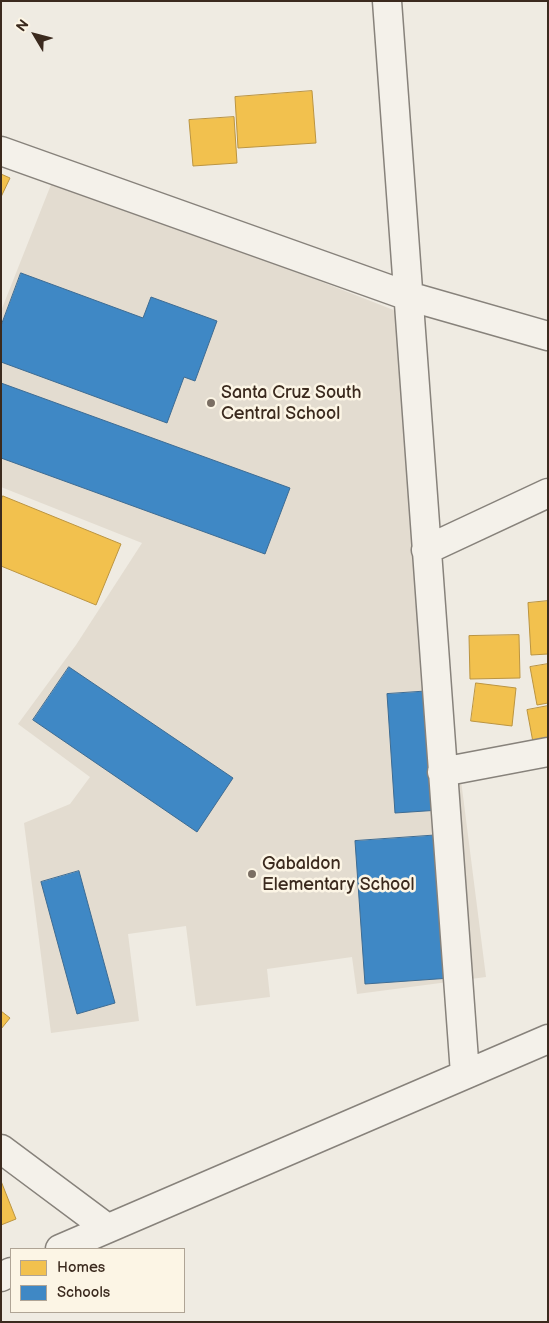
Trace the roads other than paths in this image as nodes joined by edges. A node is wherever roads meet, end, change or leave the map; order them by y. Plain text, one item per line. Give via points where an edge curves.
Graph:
1 (387, 1) edge
2 (1, 151) edge
3 (408, 296) junction
4 (548, 336) edge
5 (548, 493) edge
6 (426, 550) junction
7 (548, 752) edge
8 (442, 772) junction
9 (548, 1039) edge
10 (464, 1074) junction
11 (1, 1149) edge
12 (107, 1228) junction
13 (62, 1248) edge

1 - 3 street
2 - 3 street
3 - 4 street
3 - 6 street
5 - 6 street
6 - 8 street
7 - 8 street
8 - 10 street
9 - 10 street
10 - 12 street
11 - 12 street
12 - 13 street

